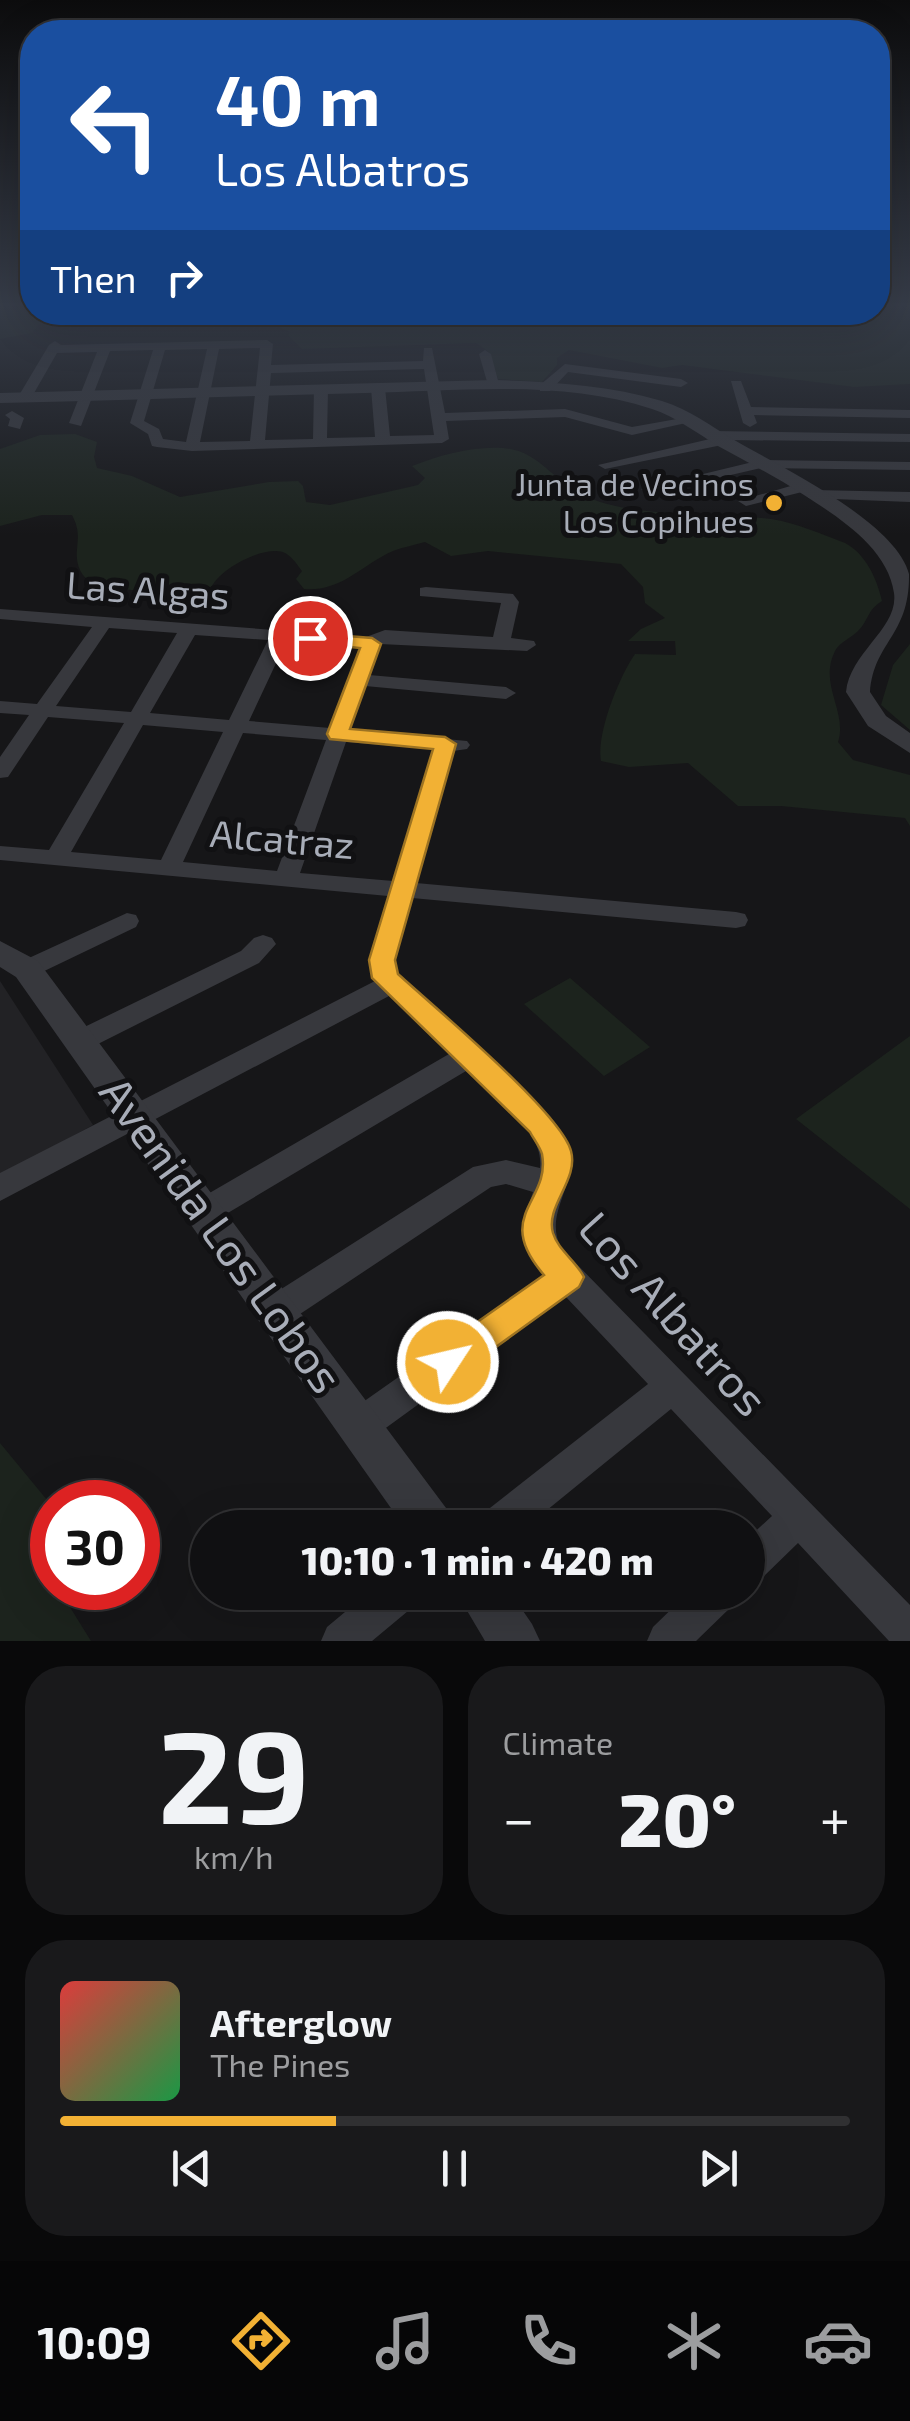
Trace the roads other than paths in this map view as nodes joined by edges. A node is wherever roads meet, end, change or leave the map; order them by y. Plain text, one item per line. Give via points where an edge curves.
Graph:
1 (33, 382) edge
2 (92, 382) edge
3 (150, 382) edge
4 (206, 382) edge
5 (263, 382) edge
6 (433, 382) edge
7 (488, 382) edge
8 (556, 382) edge
9 (678, 382) edge
10 (736, 384) dead end
11 (434, 386) junction
12 (378, 388) junction
13 (551, 389) junction
14 (321, 390) junction
15 (262, 391) junction
16 (204, 392) junction
17 (146, 394) junction
18 (86, 396) junction
19 (24, 397) junction
20 (0, 398) edge
21 (490, 398) junction
22 (662, 406) junction
23 (746, 410) junction
24 (564, 414) junction
25 (910, 414) edge
26 (440, 418) junction
27 (9, 419) edge
28 (688, 421) junction
29 (76, 423) dead end
30 (755, 436) junction
31 (717, 438) junction
32 (910, 438) edge
33 (383, 442) junction
34 (320, 444) junction
35 (257, 446) junction
36 (192, 447) junction
37 (760, 464) junction
38 (606, 465) dead end
39 (910, 466) edge
40 (649, 490) dead end
41 (807, 491) junction
42 (910, 497) edge
43 (746, 501) dead end
44 (426, 592) dead end
45 (9, 615) edge
46 (104, 622) junction
47 (189, 629) junction
48 (278, 636) junction
49 (0, 638) edge
50 (501, 643) junction
51 (372, 644) junction
52 (527, 645) dead end
53 (358, 680) junction
54 (506, 693) dead end
55 (0, 707) edge
56 (43, 710) junction
57 (137, 718) junction
58 (236, 726) junction
59 (338, 734) junction
60 (910, 744) edge
61 (0, 772) edge
62 (0, 853) edge
63 (56, 858) junction
64 (169, 868) junction
65 (286, 879) junction
66 (402, 887) junction
67 (736, 920) dead end
68 (127, 922) dead end
69 (263, 944) dead end
70 (14, 961) edge
71 (390, 984) junction
72 (80, 1042) junction
73 (468, 1057) junction
74 (138, 1118) junction
75 (552, 1184) junction
76 (0, 1188) edge
77 (205, 1211) junction
78 (567, 1277) junction
79 (276, 1311) junction
80 (672, 1388) junction
81 (359, 1426) junction
82 (419, 1510) edge
83 (517, 1510) edge
84 (796, 1518) junction
85 (765, 1548) edge
86 (378, 1610) edge
87 (492, 1610) edge
88 (699, 1610) edge
89 (910, 1634) edge
90 (340, 1641) edge
91 (514, 1641) edge
92 (667, 1641) edge

1 - 19 street
2 - 18 street
3 - 17 street
4 - 16 street
5 - 15 street
6 - 11 street
7 - 21 street
8 - 13 street
9 - 22 street
10 - 23 street
11 - 12 street
11 - 21 street
11 - 26 street
12 - 14 street
12 - 33 street
13 - 21 street
13 - 22 street
13 - 24 street
14 - 15 street
14 - 34 street
15 - 16 street
15 - 35 street
16 - 17 street
16 - 36 street
17 - 18 street
17 - 36 street via 137,422 154,432 156,442
18 - 19 street
18 - 29 street
19 - 20 street
19 - 27 street
21 - 24 street
21 - 26 street
22 - 28 street
23 - 25 street
23 - 30 street
24 - 28 street via 632,432
26 - 33 street via 442,440
28 - 31 street
30 - 31 street
30 - 32 street
31 - 37 street
31 - 38 street
33 - 34 street
34 - 35 street
35 - 36 street
37 - 39 street
37 - 40 street
37 - 41 street
41 - 42 street
41 - 43 street
41 - 60 street via 872,538 901,578 903,615 864,661 858,687 869,713
44 - 50 street via 507,598
45 - 46 street, Las Algas
45 - 49 street
46 - 47 street, Las Algas
46 - 56 street
47 - 48 street, Las Algas
47 - 57 street
48 - 51 street, Las Algas
48 - 58 street
50 - 51 street, Las Algas via 382,636
50 - 52 street, Las Algas
51 - 53 street
53 - 54 street
53 - 59 street
55 - 56 street
56 - 57 street
56 - 61 street
57 - 58 street
57 - 63 street
58 - 59 street
58 - 64 street
59 - 65 street
59 - 66 street via 453,744
62 - 63 street, Alcatraz
63 - 64 street, Alcatraz
64 - 65 street, Alcatraz
65 - 66 street, Alcatraz
66 - 67 street, Alcatraz
66 - 71 street via 382,960
68 - 70 street
69 - 72 street via 250,957
70 - 72 street, Avenida Los Lobos
71 - 73 street, Los Albatros
71 - 74 street
72 - 74 street, Avenida Los Lobos
73 - 75 street, Los Albatros via 548,1132 557,1152
73 - 77 street
74 - 76 street
74 - 77 street, Avenida Los Lobos
75 - 78 street, Los Albatros via 537,1233
75 - 79 street via 506,1172 484,1176
77 - 79 street, Avenida Los Lobos
78 - 80 street, Los Albatros
78 - 81 street
79 - 81 street, Avenida Los Lobos
80 - 83 street
80 - 84 street, Los Albatros
81 - 82 street, Avenida Los Lobos
84 - 85 street
84 - 89 street, Los Albatros
86 - 90 street
87 - 91 street
88 - 92 street

